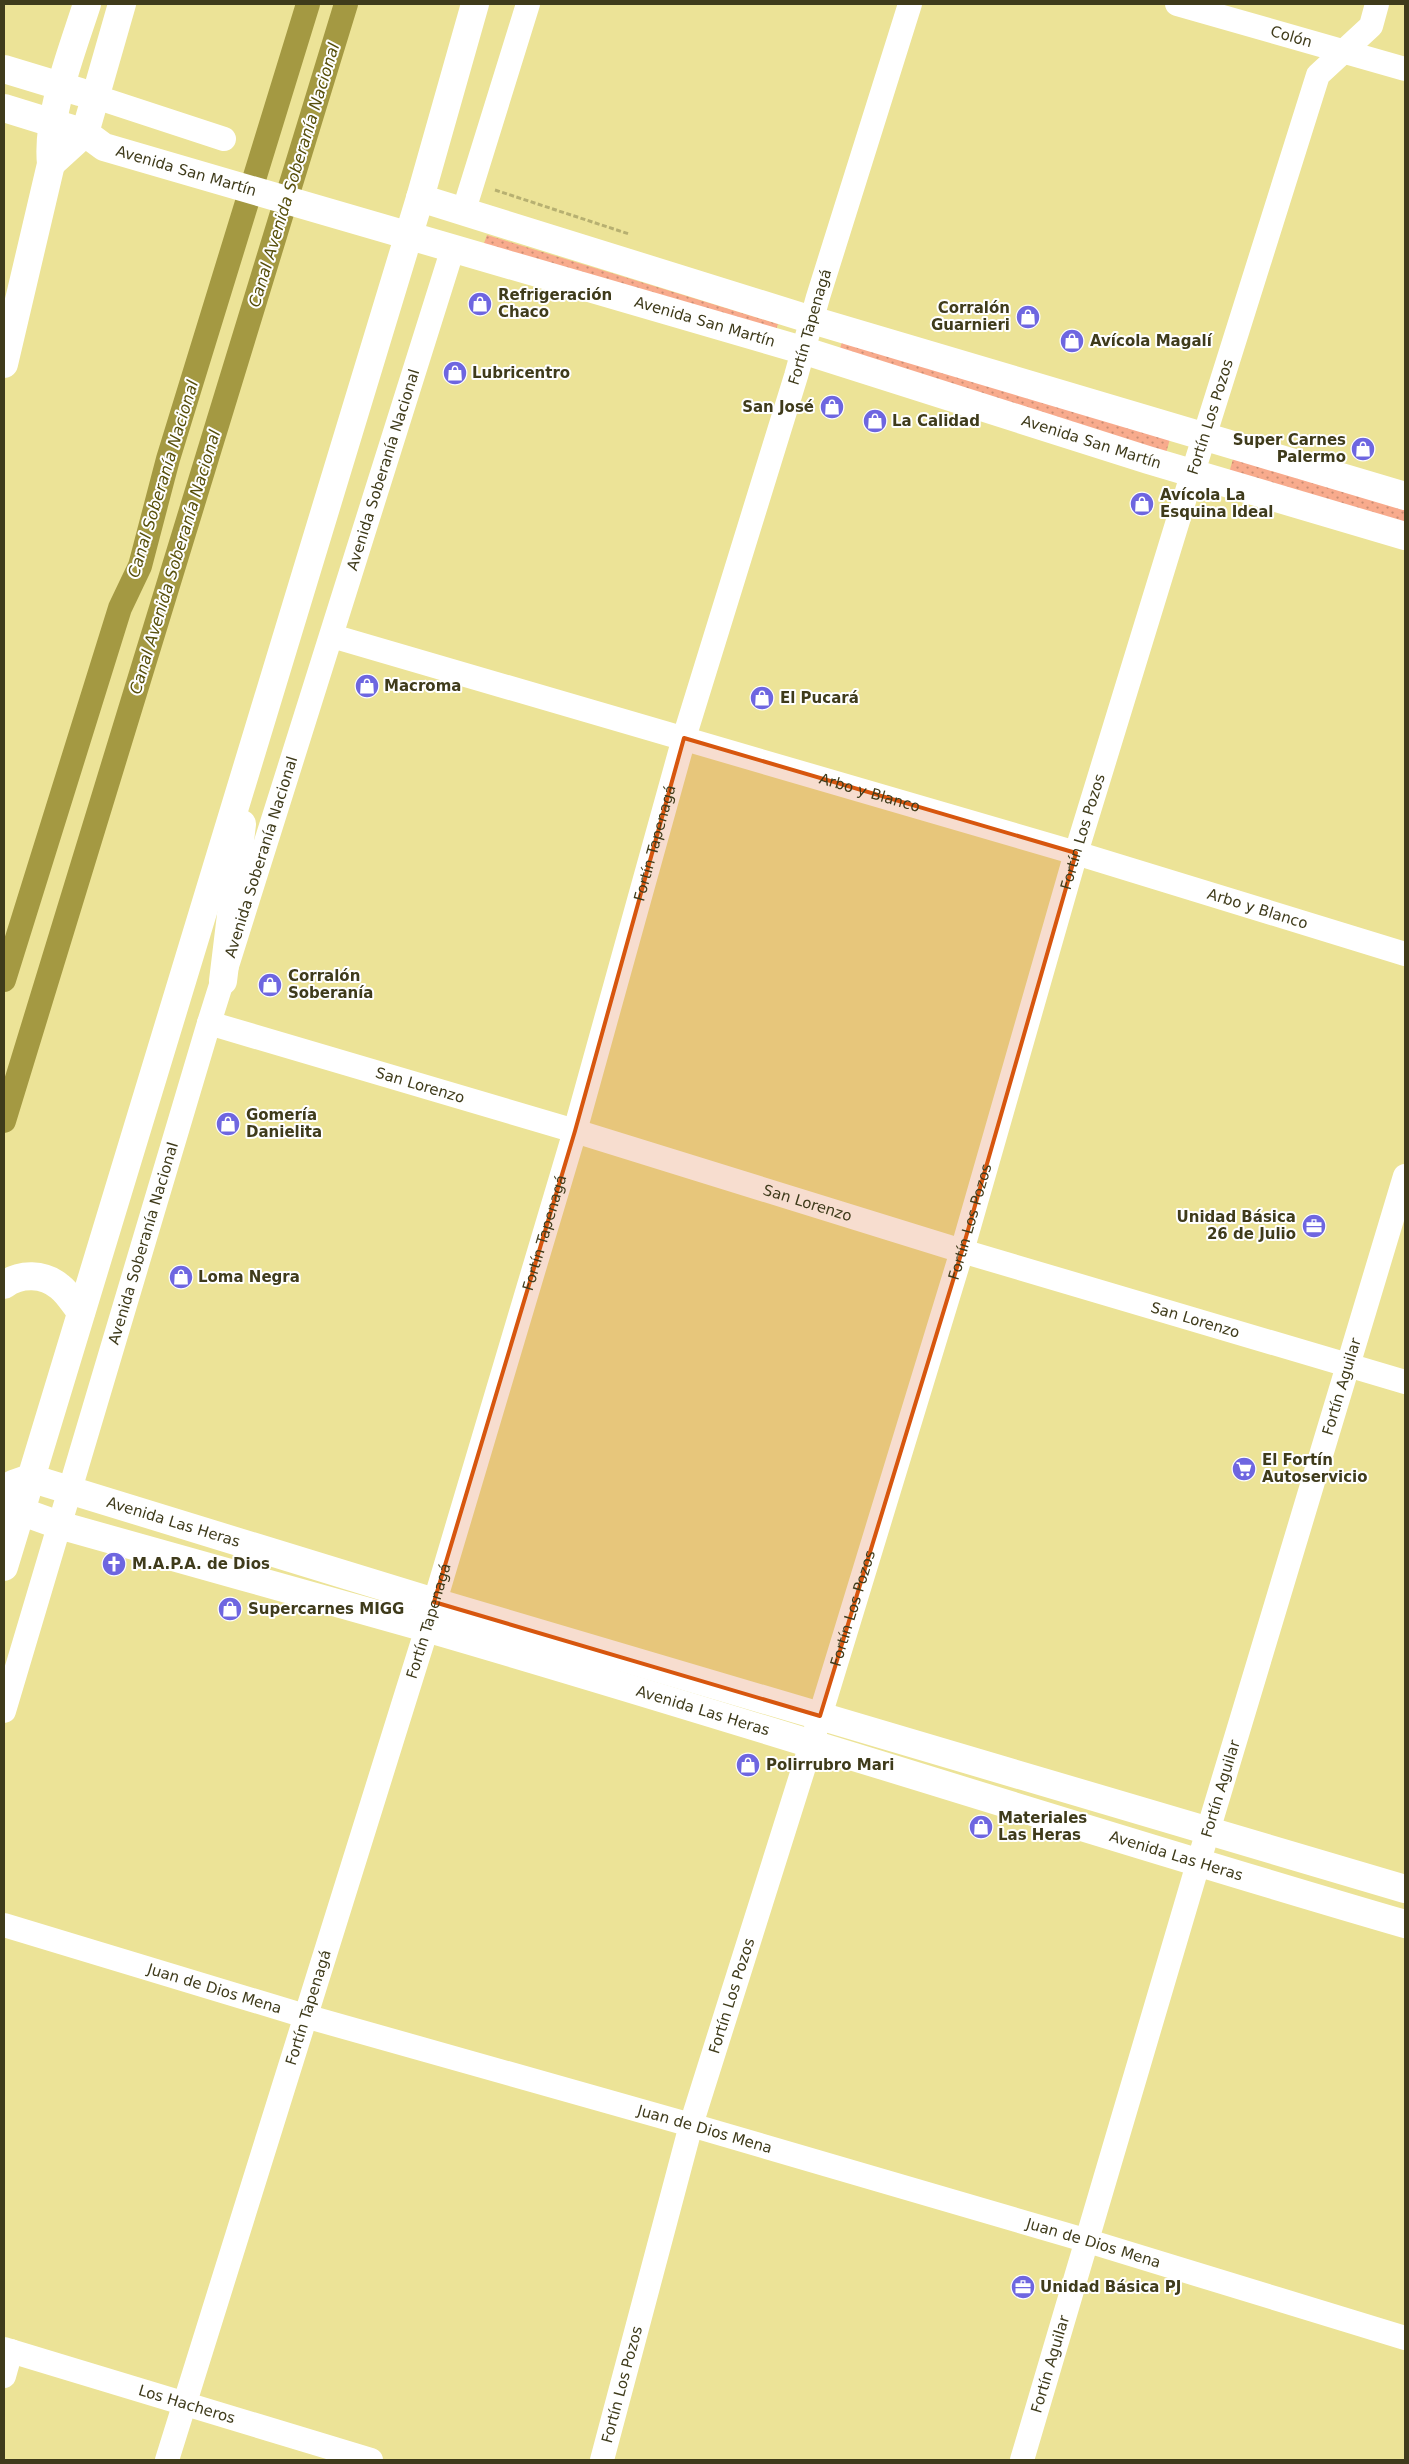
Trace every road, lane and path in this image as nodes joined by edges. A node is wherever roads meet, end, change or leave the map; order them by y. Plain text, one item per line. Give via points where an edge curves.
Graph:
1 (87, 4) edge
2 (122, 4) edge
3 (475, 4) edge
4 (528, 4) edge
5 (910, 4) edge
6 (1176, 4) edge
7 (1377, 4) edge
8 (1342, 52) junction
9 (4, 69) edge
10 (1405, 69) edge
11 (62, 87) junction
12 (96, 97) junction
13 (4, 108) edge
14 (52, 123) junction
15 (85, 133) junction
16 (224, 139) dead end
17 (51, 164) junction
18 (420, 198) junction
19 (464, 210) junction
20 (408, 236) junction
21 (453, 248) junction
22 (812, 320) junction
23 (802, 350) junction
24 (4, 364) edge
25 (1205, 436) junction
26 (1193, 473) junction
27 (1405, 496) edge
28 (1405, 536) edge
29 (332, 636) junction
30 (684, 738) junction
31 (251, 749) junction
32 (1076, 853) junction
33 (1405, 954) edge
34 (222, 981) junction
35 (209, 1023) junction
36 (575, 1131) junction
37 (1405, 1176) edge
38 (962, 1251) junction
39 (4, 1285) edge
40 (81, 1312) junction
41 (1349, 1364) junction
42 (1405, 1382) edge
43 (30, 1478) junction
44 (4, 1487) edge
45 (70, 1491) junction
46 (12, 1503) edge
47 (59, 1526) junction
48 (4, 1567) edge
49 (434, 1602) junction
50 (427, 1628) junction
51 (4, 1712) edge
52 (820, 1716) junction
53 (810, 1743) junction
54 (1208, 1832) junction
55 (1198, 1864) junction
56 (1405, 1889) edge
57 (1405, 1924) edge
58 (4, 1925) edge
59 (305, 2016) junction
60 (691, 2125) junction
61 (1088, 2241) junction
62 (1405, 2338) edge
63 (8, 2350) edge
64 (4, 2376) edge
65 (183, 2405) junction
66 (167, 2460) edge
67 (371, 2460) edge
68 (602, 2460) edge
69 (1022, 2460) edge

1 - 11 main road
2 - 12 main road
3 - 18 main road
4 - 19 street, Avenida Soberanía Nacional
5 - 22 street, Fortín Tapenagá
6 - 8 street, Colón
7 - 8 street, Fortín Los Pozos via 1371,26
8 - 10 street, Colón
8 - 25 street, Fortín Los Pozos via 1318,75
9 - 11 main road
11 - 12 main road
11 - 14 main road
12 - 15 main road
12 - 16 street
13 - 14 main road, Avenida San Martín
14 - 15 main road, Avenida San Martín
14 - 17 main road
15 - 17 main road
15 - 20 main road, Avenida San Martín via 104,147
17 - 24 main road
18 - 19 main road
18 - 20 main road
19 - 21 main road, Avenida Soberanía Nacional
19 - 22 main road
20 - 21 main road, Avenida San Martín
20 - 31 main road
21 - 23 main road, Avenida San Martín
21 - 29 street, Avenida Soberanía Nacional
22 - 23 street, Fortín Tapenagá
22 - 25 main road
23 - 26 main road, Avenida San Martín
23 - 30 street, Fortín Tapenagá
25 - 26 street, Fortín Los Pozos
25 - 27 main road
26 - 28 main road, Avenida San Martín
26 - 32 street, Fortín Los Pozos
29 - 30 street, Arbo y Blanco
29 - 34 street, Avenida Soberanía Nacional
30 - 32 street, Arbo y Blanco
30 - 36 street, Fortín Tapenagá
31 - 34 main road
31 - 40 main road
32 - 33 street, Arbo y Blanco
32 - 38 street, Fortín Los Pozos
34 - 35 street, Avenida Soberanía Nacional
35 - 36 street, San Lorenzo
35 - 45 street, Avenida Soberanía Nacional
36 - 38 street, San Lorenzo
36 - 49 street, Fortín Tapenagá
37 - 41 street, Fortín Aguilar
38 - 41 street, San Lorenzo
38 - 52 street, Fortín Los Pozos
39 - 40 main road via 13,1278 38,1276 59,1286
40 - 43 main road
41 - 42 street, San Lorenzo
41 - 54 street, Fortín Aguilar
43 - 44 main road
43 - 45 main road, Avenida Las Heras
43 - 46 main road
45 - 47 street, Avenida Soberanía Nacional
45 - 49 main road, Avenida Las Heras
46 - 47 main road, Avenida Las Heras
46 - 48 main road
47 - 50 main road, Avenida Las Heras
47 - 51 street, Avenida Soberanía Nacional
49 - 50 street, Fortín Tapenagá
49 - 52 main road, Avenida Las Heras
50 - 53 main road, Avenida Las Heras
50 - 59 street, Fortín Tapenagá
52 - 53 street, Fortín Los Pozos
52 - 54 main road, Avenida Las Heras
53 - 55 main road, Avenida Las Heras
53 - 60 street, Fortín Los Pozos
54 - 55 street, Fortín Aguilar
54 - 56 main road, Avenida Las Heras
55 - 57 main road, Avenida Las Heras
55 - 61 street, Fortín Aguilar
58 - 59 street, Juan de Dios Mena
59 - 60 street, Juan de Dios Mena
59 - 65 street, Fortín Tapenagá
60 - 61 street, Juan de Dios Mena
60 - 68 street, Fortín Los Pozos
61 - 62 street, Juan de Dios Mena
61 - 69 street, Fortín Aguilar
63 - 64 street
63 - 65 street, Los Hacheros
65 - 66 street, Fortín Tapenagá
65 - 67 street, Los Hacheros

